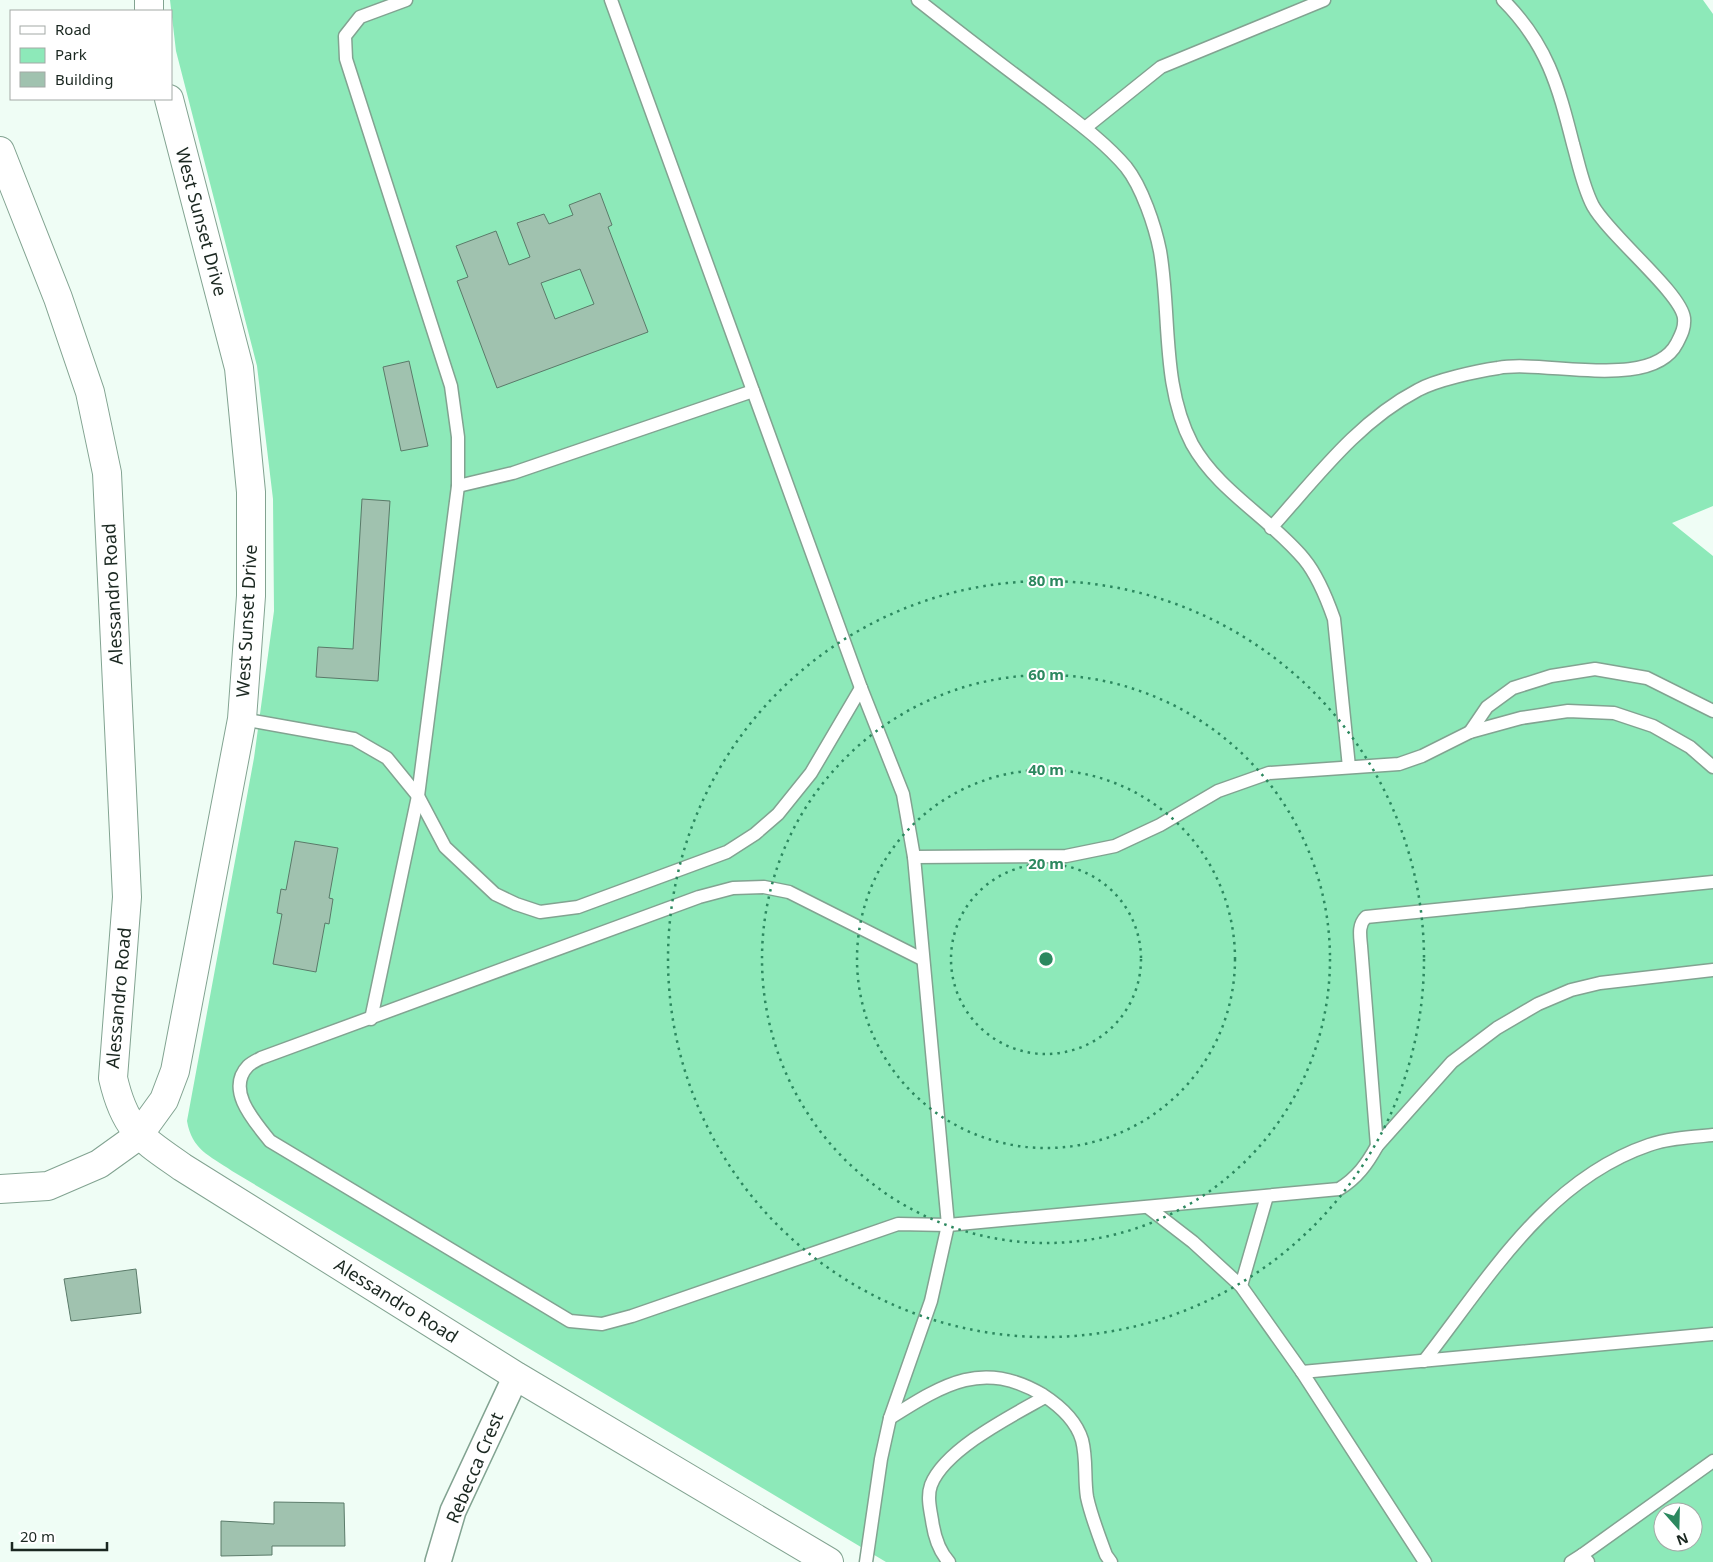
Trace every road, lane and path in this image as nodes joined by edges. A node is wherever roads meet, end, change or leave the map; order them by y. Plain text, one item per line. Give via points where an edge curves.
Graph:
1 (406, 0) edge
2 (611, 0) edge
3 (918, 0) edge
4 (1324, 0) edge
5 (1503, 0) edge
6 (169, 100) edge
7 (1084, 128) junction
8 (0, 151) edge
9 (753, 390) junction
10 (458, 486) junction
11 (1272, 528) junction
12 (861, 688) junction
13 (1713, 711) edge
14 (242, 719) junction
15 (1470, 732) junction
16 (1349, 767) junction
17 (1713, 767) edge
18 (418, 796) junction
19 (914, 857) junction
20 (1713, 882) edge
21 (922, 959) junction
22 (1713, 970) edge
23 (372, 1019) junction
24 (1713, 1135) edge
25 (138, 1136) junction
26 (1377, 1146) junction
27 (0, 1189) edge
28 (1267, 1196) junction
29 (1149, 1208) junction
30 (948, 1225) junction
31 (1241, 1286) junction
32 (1713, 1334) edge
33 (1424, 1361) junction
34 (1302, 1372) junction
35 (516, 1376) junction
36 (1045, 1397) junction
37 (890, 1418) junction
38 (1713, 1461) edge
39 (1585, 1558) edge
40 (438, 1562) edge
41 (829, 1562) edge
42 (866, 1562) edge
43 (948, 1562) edge
44 (1111, 1562) edge
45 (1425, 1562) edge
46 (1571, 1562) edge

1 - 10 lane via 360,17 345,36 346,60 450,386 458,437
2 - 9 lane
3 - 7 lane
4 - 7 lane via 1161,67
5 - 11 lane via 1534,36 1548,62 1583,183 1593,205 1604,223 1675,299 1684,317 1683,332 1660,363 1638,369 1500,367 1420,389 1382,412 1353,437
6 - 14 street, West Sunset Drive via 239,368 251,501 251,596
7 - 11 lane via 1126,168 1142,194 1159,249 1168,318 1170,377 1177,407 1192,443 1207,467
8 - 25 street, Alessandro Road via 58,298 90,392 107,473 127,897 112,1078 118,1104
9 - 10 lane via 513,473
9 - 12 lane
10 - 18 lane
11 - 16 lane via 1305,560 1326,595 1334,619
12 - 18 lane via 805,781 778,814 755,834 727,852 578,906 540,912 496,894 445,847
12 - 19 lane via 903,794
13 - 15 lane via 1647,678 1595,669 1551,676 1513,688 1487,708
14 - 18 lane via 354,739 387,758
14 - 25 street, West Sunset Drive via 175,1071 164,1100
15 - 16 lane via 1399,764
15 - 17 lane via 1521,718 1568,711 1614,713 1652,726 1690,747
16 - 19 lane via 1269,773 1218,791 1160,825 1115,846 1066,856
18 - 23 lane
19 - 21 lane
20 - 26 lane via 1366,917 1360,928
21 - 23 lane via 789,892 764,887 732,888 671,907
21 - 30 lane
22 - 26 lane via 1600,982 1538,1004 1497,1028 1452,1062
23 - 30 lane via 261,1058 248,1066 240,1082 240,1095 251,1116 270,1141 570,1321 602,1324 632,1316 898,1224
24 - 33 lane via 1651,1144 1621,1155 1560,1196 1528,1227
25 - 27 street, West Sunset Drive via 99,1164 48,1186
25 - 35 street, Alessandro Road via 182,1167
26 - 28 lane via 1351,1182 1338,1189
28 - 29 lane
28 - 31 lane
29 - 30 lane
29 - 31 lane via 1193,1242
30 - 37 lane via 931,1301
31 - 34 lane
32 - 33 lane
33 - 34 lane
34 - 45 lane
35 - 40 street, Rebecca Crest via 453,1511
35 - 41 street, Alessandro Road
36 - 37 lane via 1028,1387 986,1376 958,1381 934,1391
36 - 43 lane via 977,1437 936,1476 930,1488 932,1523 936,1541
36 - 44 lane via 1072,1419 1082,1439 1087,1495
37 - 42 lane
38 - 39 lane
39 - 46 lane

